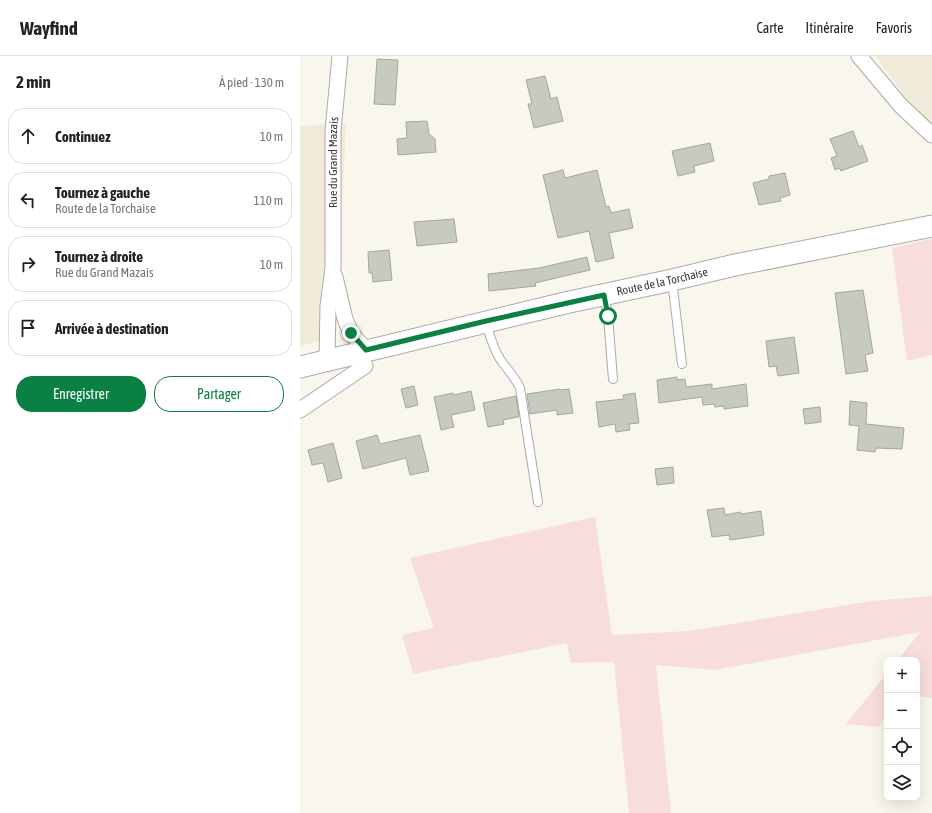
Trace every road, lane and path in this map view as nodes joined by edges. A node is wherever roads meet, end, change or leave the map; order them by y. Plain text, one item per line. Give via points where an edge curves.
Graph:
1 (340, 56) edge
2 (859, 56) edge
3 (932, 136) edge
4 (932, 226) edge
5 (333, 268) junction
6 (672, 280) junction
7 (604, 295) junction
8 (486, 321) junction
9 (366, 358) junction
10 (327, 360) junction
11 (682, 364) dead end
12 (300, 367) edge
13 (613, 379) dead end
14 (300, 410) edge
15 (538, 502) dead end

1 - 5 street, Rue du Grand Mazais via 333,131
2 - 3 street via 900,106
4 - 6 main road, Route de la Torchaise
5 - 9 street, Rue du Grand Mazais via 344,319
5 - 10 street, Rue du Grand Mazais via 328,306
6 - 7 main road, Route de la Torchaise
6 - 11 lane
7 - 8 main road, Route de la Torchaise
7 - 13 lane
8 - 9 main road, Route de la Torchaise
8 - 15 lane via 492,344 520,388
9 - 10 main road, Route de la Torchaise
9 - 14 street
10 - 12 main road, Route de la Torchaise

